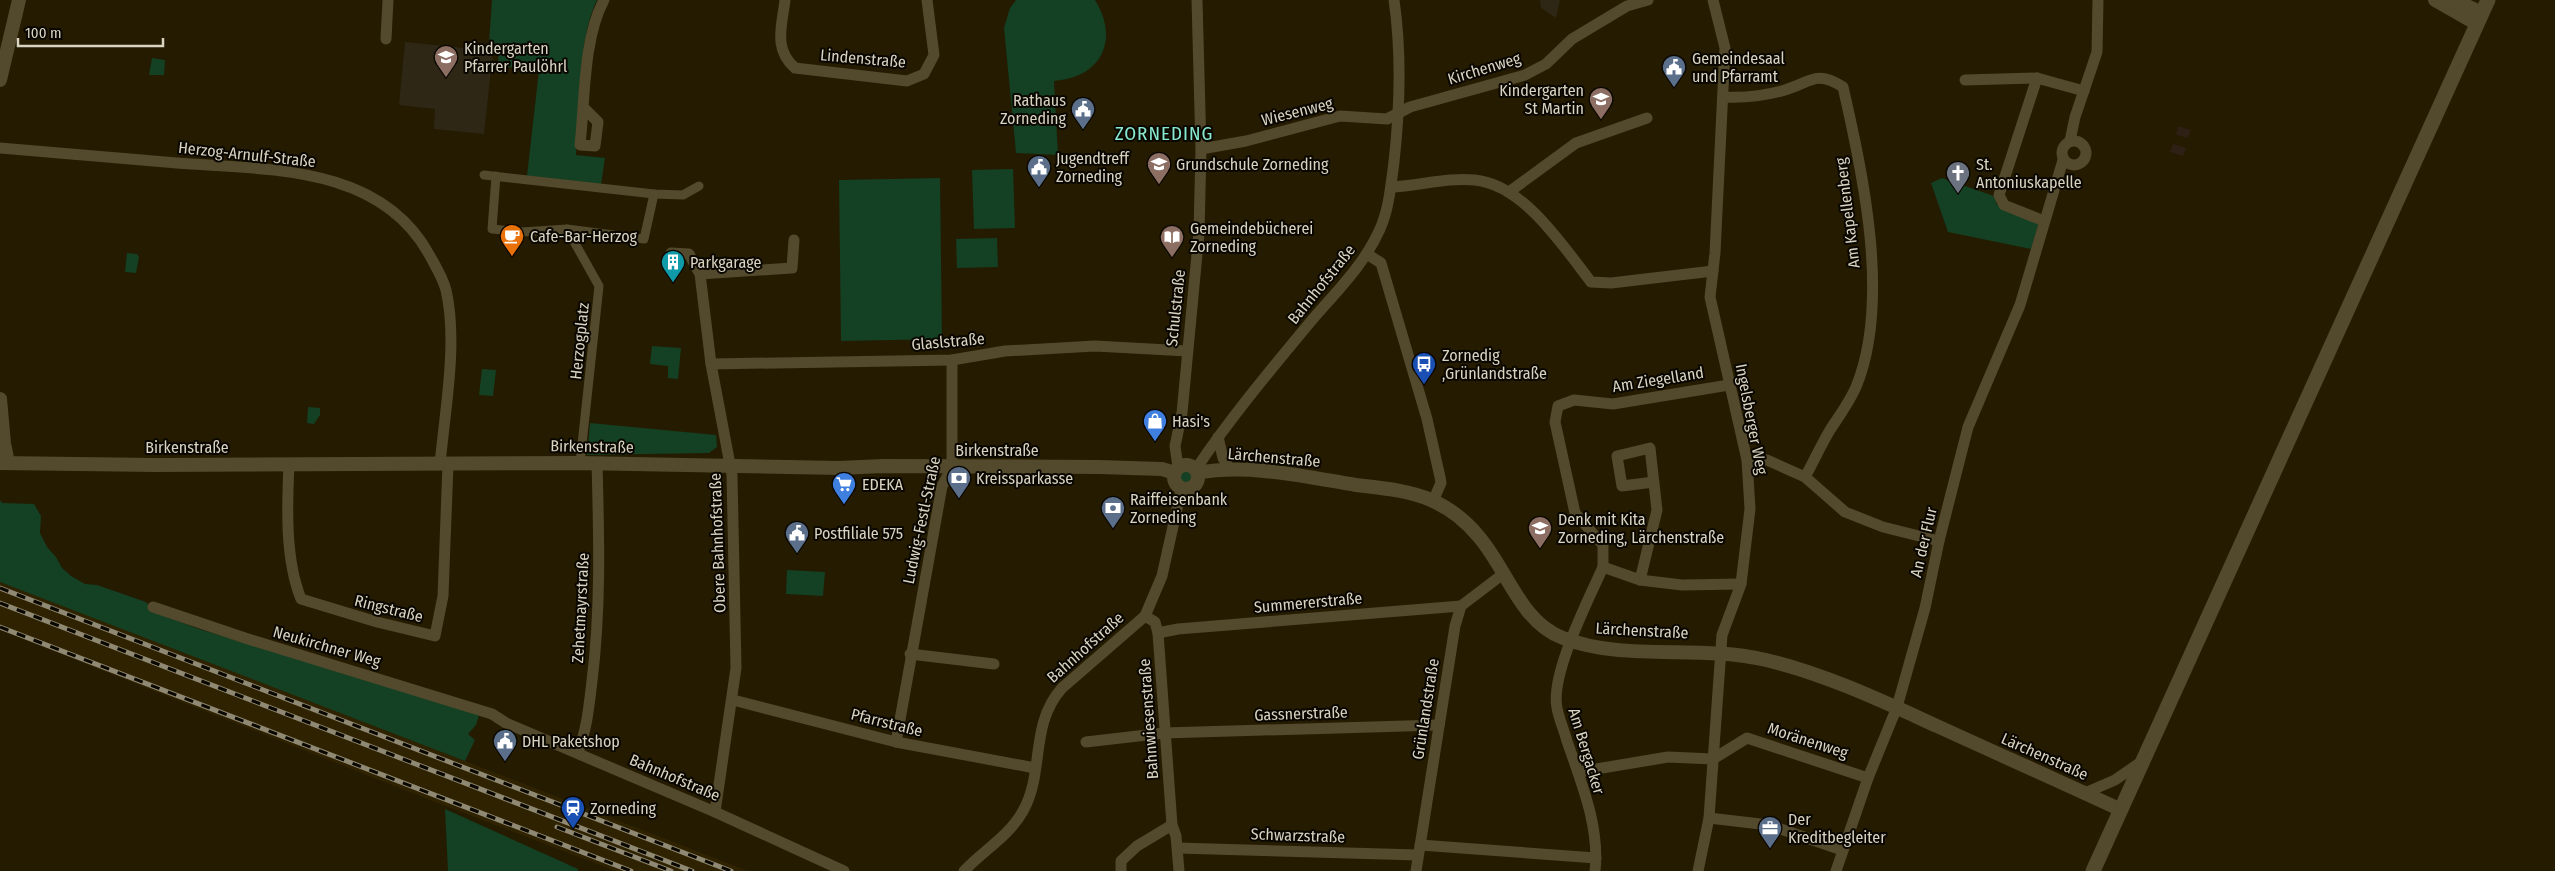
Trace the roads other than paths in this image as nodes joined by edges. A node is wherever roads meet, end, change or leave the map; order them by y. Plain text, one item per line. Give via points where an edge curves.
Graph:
1 (10, 0) edge
2 (19, 0) edge
3 (388, 0) edge
4 (604, 0) edge
5 (785, 0) edge
6 (927, 0) edge
7 (1197, 0) edge
8 (1394, 0) edge
9 (1648, 0) edge
10 (1713, 0) edge
11 (2098, 0) edge
12 (2440, 0) edge
13 (2454, 0) edge
14 (2482, 12) edge
15 (0, 39) edge
16 (386, 40) dead end
17 (2037, 78) junction
18 (0, 80) edge
19 (1965, 80) dead end
20 (2084, 91) junction
21 (1723, 97) junction
22 (584, 108) dead end
23 (1400, 112) junction
24 (1647, 118) dead end
25 (2070, 141) junction
26 (0, 148) edge
27 (1201, 149) junction
28 (2063, 160) junction
29 (484, 175) dead end
30 (496, 176) junction
31 (699, 186) dead end
32 (1391, 187) junction
33 (1509, 192) junction
34 (654, 194) junction
35 (2044, 221) junction
36 (567, 229) junction
37 (794, 240) dead end
38 (671, 253) dead end
39 (1367, 254) junction
40 (1713, 271) junction
41 (700, 274) junction
42 (1187, 351) junction
43 (952, 360) junction
44 (711, 364) junction
45 (1729, 385) junction
46 (0, 399) edge
47 (1218, 437) junction
48 (1747, 460) junction
49 (4, 463) edge
50 (580, 463) junction
51 (289, 464) junction
52 (444, 464) junction
53 (597, 464) junction
54 (731, 467) junction
55 (952, 468) junction
56 (1230, 469) junction
57 (1176, 470) junction
58 (1197, 471) junction
59 (1805, 477) junction
60 (1654, 482) dead end
61 (1185, 488) junction
62 (1433, 500) junction
63 (1939, 541) junction
64 (1603, 567) junction
65 (1503, 574) junction
66 (1640, 580) junction
67 (1741, 584) junction
68 (1461, 606) junction
69 (153, 607) dead end
70 (1145, 616) junction
71 (1158, 633) junction
72 (1571, 641) junction
73 (1721, 652) junction
74 (910, 654) junction
75 (994, 664) dead end
76 (733, 700) junction
77 (1897, 708) junction
78 (492, 714) joint
79 (1439, 725) junction
80 (1164, 733) junction
81 (896, 742) junction
82 (1086, 742) dead end
83 (578, 752) junction
84 (1713, 759) junction
85 (2141, 762) junction
86 (1035, 768) junction
87 (1578, 772) junction
88 (1868, 778) junction
89 (2085, 793) junction
90 (2120, 809) junction
91 (715, 812) junction
92 (1709, 818) junction
93 (1172, 826) junction
94 (1178, 848) junction
95 (1419, 850) junction
96 (1842, 850) junction
97 (1596, 858) junction
98 (844, 871) edge
99 (964, 871) edge
100 (1121, 871) edge
101 (1179, 871) edge
102 (1416, 871) edge
103 (1595, 871) edge
104 (1698, 871) edge
105 (1836, 871) edge
106 (2093, 871) edge

1 - 15 street
2 - 18 street
3 - 16 street
4 - 22 street via 593,22
5 - 6 street, Lindenstraße via 780,45 784,58 795,68 906,81 924,74 934,55
7 - 27 street, Schulstraße
8 - 23 street, Bahnhofstraße
9 - 23 street, Kirchenweg via 1627,6 1580,34 1546,64 1525,75
10 - 21 street, Ingelsberger Weg via 1725,48
11 - 20 street, An der Flur via 2097,52
12 - 14 street
13 - 14 street
14 - 85 main road
17 - 19 street
17 - 20 street
17 - 35 street via 1999,195 2004,205
20 - 25 street, An der Flur
21 - 40 street, Ingelsberger Weg
21 - 59 street, Am Kapellenberg via 1745,98 1786,90 1809,79 1830,78 1843,87 1854,136 1870,249 1868,334 1855,388
23 - 27 street, Wiesenweg via 1387,119 1340,116 1246,141
23 - 32 street, Bahnhofstraße
24 - 33 street via 1576,143
25 - 28 street, An der Flur via 2062,149
25 - 28 street via 2078,141 2084,146 2086,158 2075,166
26 - 52 street, Herzog-Arnulf-Straße via 290,172 341,182 390,209 423,243 446,290 451,343
27 - 42 street, Schulstraße via 1199,233
28 - 35 street, An der Flur
29 - 30 street
30 - 34 street
30 - 36 street via 492,229 522,232
31 - 34 street via 682,196
32 - 33 street via 1476,180
32 - 39 street, Bahnhofstraße via 1381,228
33 - 40 street via 1544,222 1591,282
34 - 36 street via 644,239
35 - 63 street, An der Flur via 2020,305 1968,427
36 - 50 street, Herzogplatz via 599,286
37 - 41 street via 792,268
38 - 41 street, Obere Bahnhofstraße via 690,254
39 - 47 street, Bahnhofstraße
39 - 62 street via 1381,263 1427,419 1441,483
40 - 45 street, Ingelsberger Weg via 1710,297
41 - 44 street, Obere Bahnhofstraße
42 - 43 street, Glaslstraße via 1095,346 1005,351
42 - 57 street, Schulstraße via 1182,413 1175,446
43 - 44 street, Glaslstraße
43 - 55 street, Ludwig-Festl-Straße
44 - 54 street, Obere Bahnhofstraße
45 - 48 street, Ingelsberger Weg
45 - 64 street, Am Ziegelland via 1613,404 1574,400 1558,406 1555,422 1574,513 1603,545
46 - 49 street
47 - 56 street via 1223,458
47 - 58 street, Bahnhofstraße
48 - 59 street via 1767,460
48 - 67 street, Ingelsberger Weg via 1750,509
49 - 51 street, Birkenstraße
50 - 52 street, Birkenstraße
50 - 53 street, Birkenstraße
51 - 52 street, Birkenstraße
51 - 52 street, Ringstraße via 286,514 296,587 301,599 435,636 443,596
53 - 54 street, Birkenstraße
53 - 83 street, Zehetmayrstraße via 600,566 596,648 586,732
54 - 55 street, Birkenstraße
54 - 76 street, Obere Bahnhofstraße via 737,646
55 - 57 street, Birkenstraße
55 - 74 street, Ludwig-Festl-Straße via 942,486
56 - 58 street, Lärchenstraße
56 - 62 street, Lärchenstraße via 1400,490
57 - 58 street via 1187,465
57 - 61 street via 1175,482
58 - 61 street via 1195,485
59 - 63 street via 1845,512 1883,527
60 - 66 street via 1657,510
61 - 70 street, Bahnhofstraße via 1180,494 1158,588
62 - 65 street, Lärchenstraße via 1459,517 1478,535
63 - 77 street, An der Flur via 1925,608
64 - 66 street
64 - 72 street, Am Ziegelland
65 - 68 street
65 - 72 street, Lärchenstraße via 1540,623 1560,638
66 - 67 street via 1682,585
67 - 73 street, Ingelsberger Weg via 1722,635
68 - 71 street, Summererstraße
68 - 79 street, Grünlandstraße
69 - 78 street, Neukirchner Weg
70 - 71 street via 1155,622
70 - 86 street, Bahnhofstraße via 1050,701 1038,742
71 - 80 street, Bahnwiesenstraße
72 - 73 street, Lärchenstraße via 1623,650
72 - 87 street, Am Bergacker via 1559,679 1556,706
73 - 77 street, Lärchenstraße via 1791,666
73 - 84 street, Ingelsberger Weg
74 - 75 street
74 - 81 street, Ludwig-Festl-Straße
76 - 81 street, Pfarrstraße
76 - 91 street, Obere Bahnhofstraße
77 - 88 street, An der Flur
77 - 89 street, Lärchenstraße
78 - 83 street, Bahnhofstraße
79 - 80 street, Gassnerstraße
79 - 95 street, Grünlandstraße
80 - 82 street, Gassnerstraße
80 - 93 street, Bahnwiesenstraße
81 - 86 street, Pfarrstraße
83 - 91 street, Bahnhofstraße
84 - 87 street via 1668,758
84 - 88 street, Moränenweg via 1747,738
84 - 92 street, Ingelsberger Weg
85 - 89 street via 2115,780
85 - 90 main road
86 - 99 street, Bahnhofstraße via 1024,810 1006,835
87 - 97 street, Am Bergacker via 1596,837
88 - 96 street, An der Flur
89 - 90 street, Lärchenstraße
90 - 106 main road
91 - 98 street, Bahnhofstraße
92 - 96 street via 1769,825
92 - 104 street, Ingelsberger Weg
93 - 94 street, Bahnwiesenstraße
93 - 100 street via 1137,846 1121,861
94 - 95 street, Schwarzstraße
94 - 101 street, Bahnwiesenstraße
95 - 97 street, Schwarzstraße
95 - 102 street, Grünlandstraße
96 - 105 street, An der Flur
97 - 103 street, Am Bergacker

